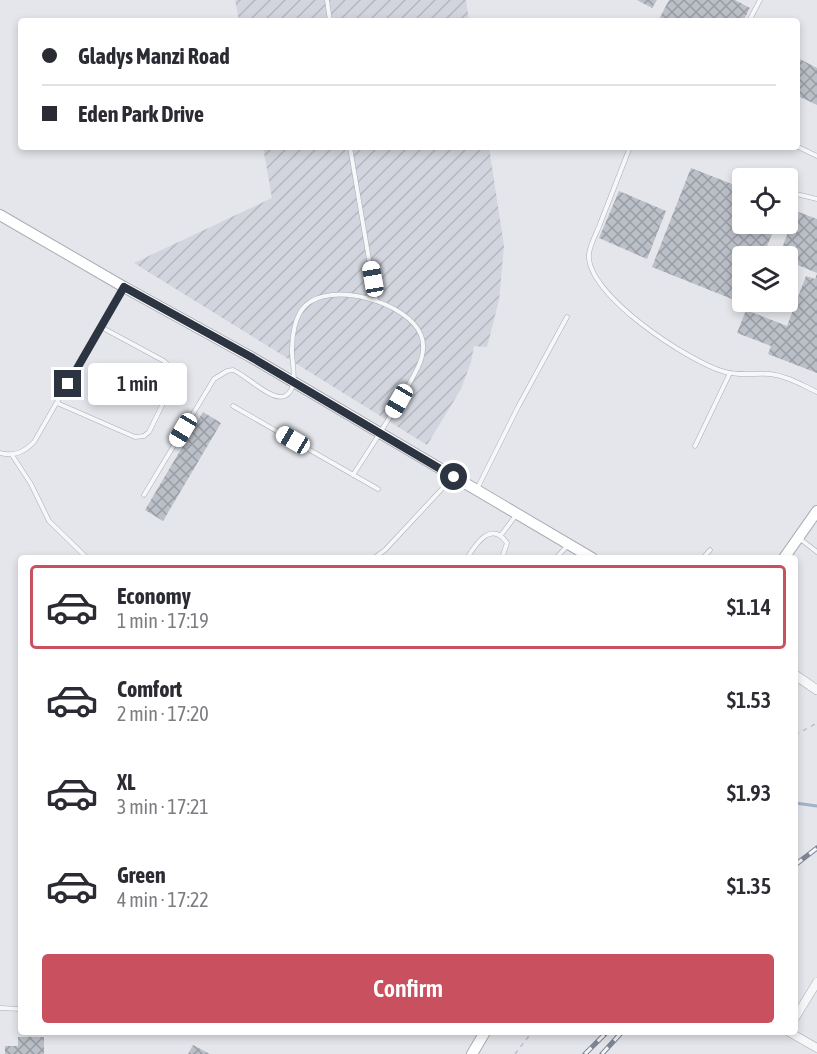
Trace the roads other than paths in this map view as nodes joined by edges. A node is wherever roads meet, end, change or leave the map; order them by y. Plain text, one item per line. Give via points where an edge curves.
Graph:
1 (327, 0) edge
2 (760, 0) edge
3 (330, 18) edge
4 (751, 18) edge
5 (800, 149) edge
6 (351, 150) edge
7 (629, 150) edge
8 (817, 156) edge
9 (798, 194) edge
10 (817, 199) edge
11 (0, 215) edge
12 (124, 287) junction
13 (376, 301) junction
14 (567, 317) dead end
15 (101, 327) junction
16 (730, 373) junction
17 (294, 381) junction
18 (817, 392) edge
19 (57, 403) junction
20 (233, 406) dead end
21 (381, 433) junction
22 (695, 446) dead end
23 (0, 453) edge
24 (11, 454) junction
25 (353, 475) junction
26 (454, 477) junction
27 (378, 489) dead end
28 (476, 490) junction
29 (144, 495) dead end
30 (817, 511) edge
31 (517, 514) junction
32 (501, 536) junction
33 (798, 538) junction
34 (569, 544) junction
35 (710, 550) dead end
36 (817, 552) edge
37 (84, 555) edge
38 (378, 555) edge
39 (469, 555) edge
40 (503, 555) edge
41 (559, 555) edge
42 (587, 555) edge
43 (706, 555) edge
44 (786, 555) edge
45 (798, 677) edge
46 (817, 690) edge
47 (817, 982) edge
48 (0, 1008) edge
49 (18, 1009) edge
50 (798, 1013) edge
51 (483, 1035) edge
52 (794, 1035) edge
53 (817, 1048) edge
54 (472, 1054) edge

1 - 3 lane
2 - 4 lane
5 - 8 lane
6 - 13 lane
7 - 16 lane via 589,252 592,272 618,303 656,334 706,365
9 - 10 lane
11 - 12 main road
12 - 15 lane
12 - 17 main road
13 - 17 lane via 361,296 335,296 315,299 303,308 292,339
13 - 21 lane via 401,311 413,323 424,351
14 - 28 lane
15 - 19 lane
15 - 19 lane via 170,368 173,383 149,432 135,438
16 - 18 lane via 772,374
16 - 22 lane
17 - 21 main road
17 - 29 lane via 288,394 280,397 239,372 221,374
19 - 24 lane via 34,442 25,451
20 - 25 lane
21 - 25 lane
21 - 26 main road
23 - 24 lane
24 - 37 lane via 49,521
25 - 27 lane
26 - 28 main road
26 - 38 lane
28 - 31 main road
30 - 33 main road
31 - 32 lane
31 - 34 main road
32 - 39 lane via 490,533
32 - 40 lane via 507,544
33 - 36 lane
33 - 44 main road
34 - 41 lane
34 - 42 main road
35 - 43 lane
45 - 46 street
47 - 50 street
48 - 49 lane
51 - 54 main road
52 - 53 street

